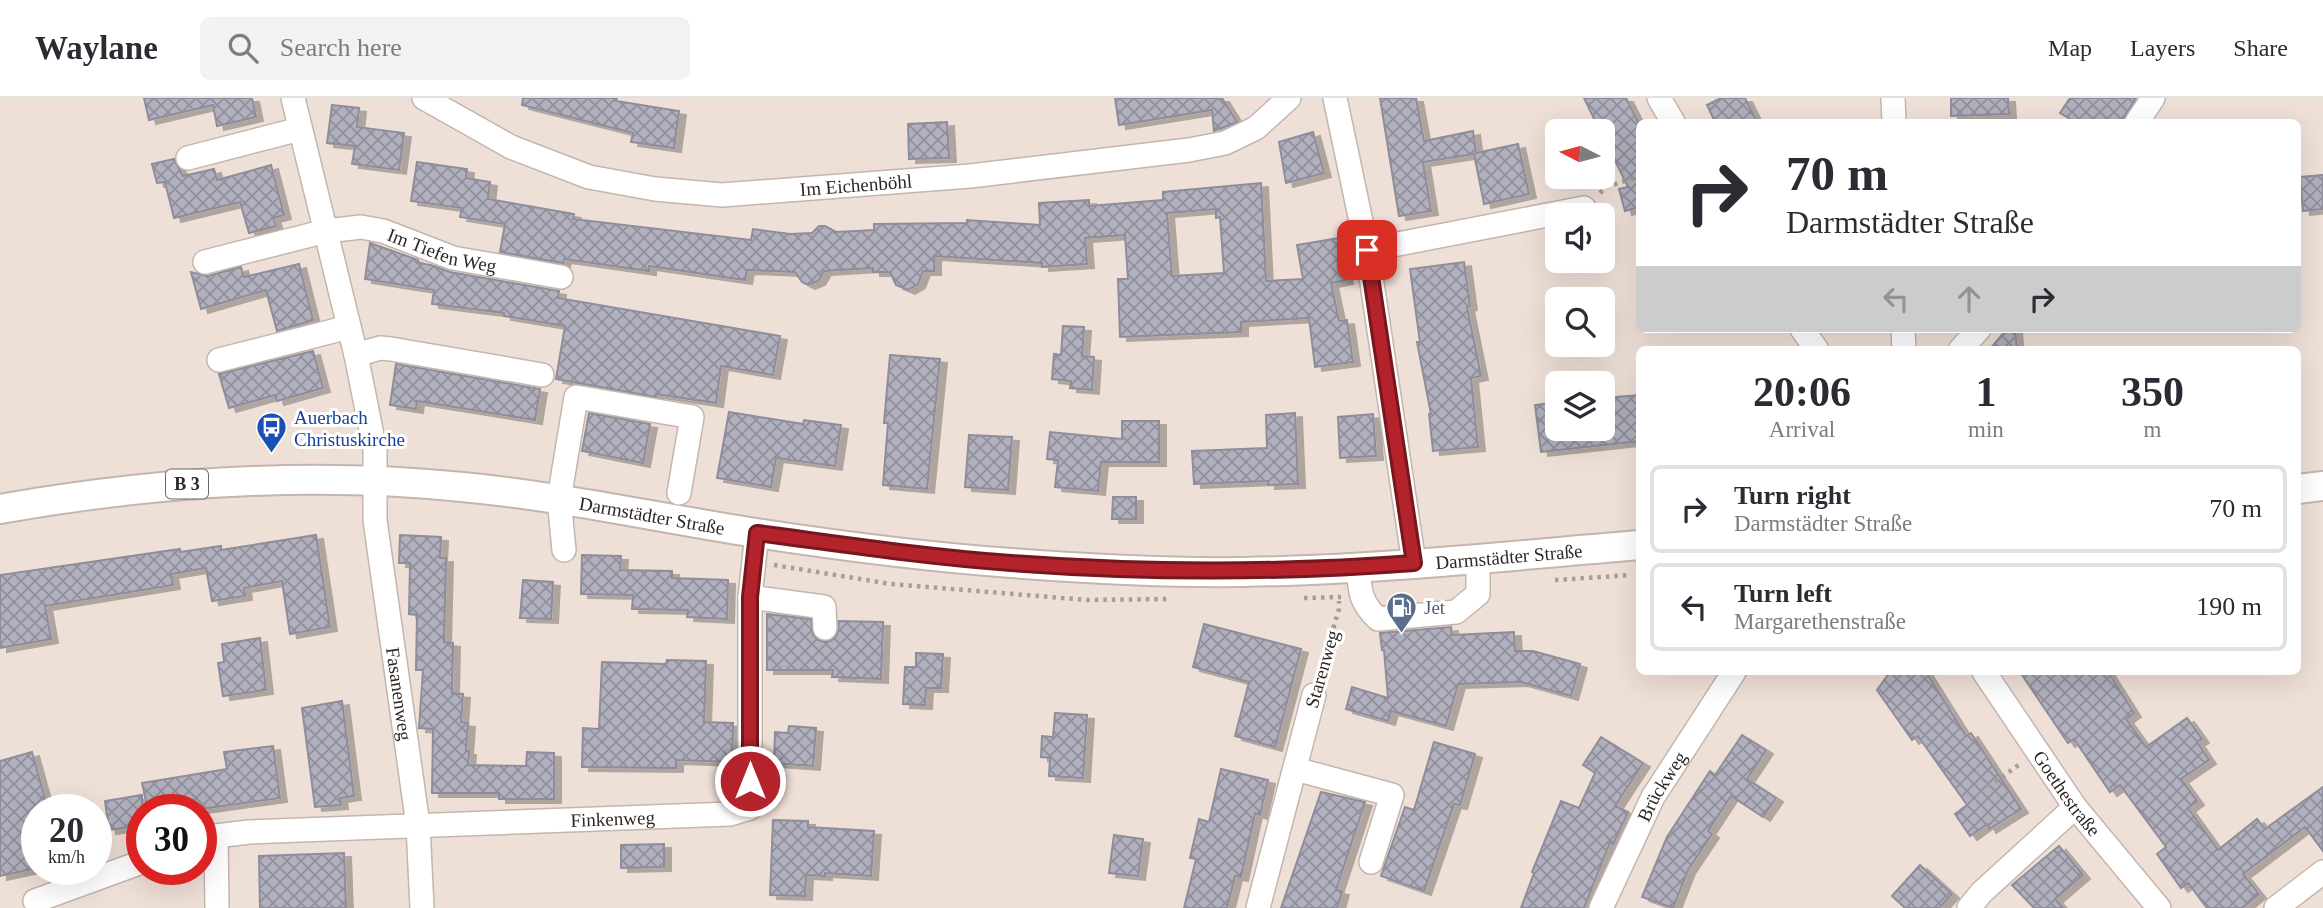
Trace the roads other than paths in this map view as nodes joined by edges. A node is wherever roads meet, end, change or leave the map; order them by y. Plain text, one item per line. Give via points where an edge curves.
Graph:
1 (293, 98) edge
2 (424, 98) edge
3 (1289, 98) edge
4 (1335, 98) edge
5 (1659, 98) edge
6 (1893, 98) edge
7 (2153, 98) edge
8 (1671, 119) edge
9 (1894, 119) edge
10 (2139, 119) edge
11 (300, 129) junction
12 (188, 158) dead end
13 (1545, 216) edge
14 (326, 231) junction
15 (1367, 250) junction
16 (205, 262) dead end
17 (561, 276) dead end
18 (349, 327) junction
19 (1975, 333) edge
20 (1964, 346) edge
21 (356, 355) junction
22 (219, 360) dead end
23 (542, 375) dead end
24 (375, 481) junction
25 (2323, 486) edge
26 (2301, 489) edge
27 (679, 493) dead end
28 (559, 499) junction
29 (0, 509) edge
30 (757, 533) junction
31 (1636, 545) edge
32 (564, 550) dead end
33 (1478, 558) junction
34 (1414, 563) junction
35 (1347, 568) junction
36 (750, 597) junction
37 (825, 628) dead end
38 (1732, 675) edge
39 (1986, 675) edge
40 (1314, 695) road end
41 (1295, 769) junction
42 (2075, 807) junction
43 (418, 825) junction
44 (217, 837) edge
45 (1371, 862) dead end
46 (126, 868) edge
47 (2323, 872) edge
48 (214, 885) edge
49 (34, 901) dead end
50 (217, 908) edge
51 (422, 908) edge
52 (1258, 908) edge
53 (1601, 908) edge
54 (1969, 908) edge
55 (2159, 908) edge
56 (2276, 908) edge

1 - 11 street
2 - 3 street, Im Eichenböhl via 512,147 589,177 722,195 970,176 1189,150 1225,143 1256,128
4 - 15 street
5 - 8 street
6 - 9 street
7 - 10 street
11 - 12 street
11 - 14 street
13 - 15 street
14 - 16 street, Im Tiefen Weg
14 - 17 street, Im Tiefen Weg via 361,227 383,231 453,258
14 - 18 street
15 - 34 street
18 - 21 street
18 - 22 street
19 - 20 street
21 - 23 street via 391,349
21 - 24 street via 375,450
24 - 28 main road, Darmstädter Straße / B 3
24 - 29 main road, Darmstädter Straße / B 3 via 214,482 99,492
24 - 43 street, Fasanenweg via 377,539
25 - 26 main road
27 - 28 street via 692,416 576,397
28 - 30 main road, Darmstädter Straße / B 3
28 - 32 street
30 - 35 main road, Darmstädter Straße / B 3 via 1009,563 1131,570
30 - 36 street, Finkenweg
31 - 33 main road, Darmstädter Straße / B 3
33 - 34 main road, Darmstädter Straße / B 3
33 - 35 street via 1478,594 1456,612 1378,619 1366,608
34 - 35 main road, Darmstädter Straße / B 3
36 - 37 street via 824,607
36 - 43 street, Finkenweg via 750,808 730,814
38 - 53 street, Brückweg via 1653,797
39 - 42 street, Goethestraße
40 - 41 street, Starenweg
41 - 45 street via 1392,795
41 - 52 street, Starenweg
42 - 54 street
42 - 55 street, Goethestraße
43 - 44 street, Finkenweg
43 - 51 street, Fasanenweg
46 - 49 street
47 - 56 street
48 - 50 street

